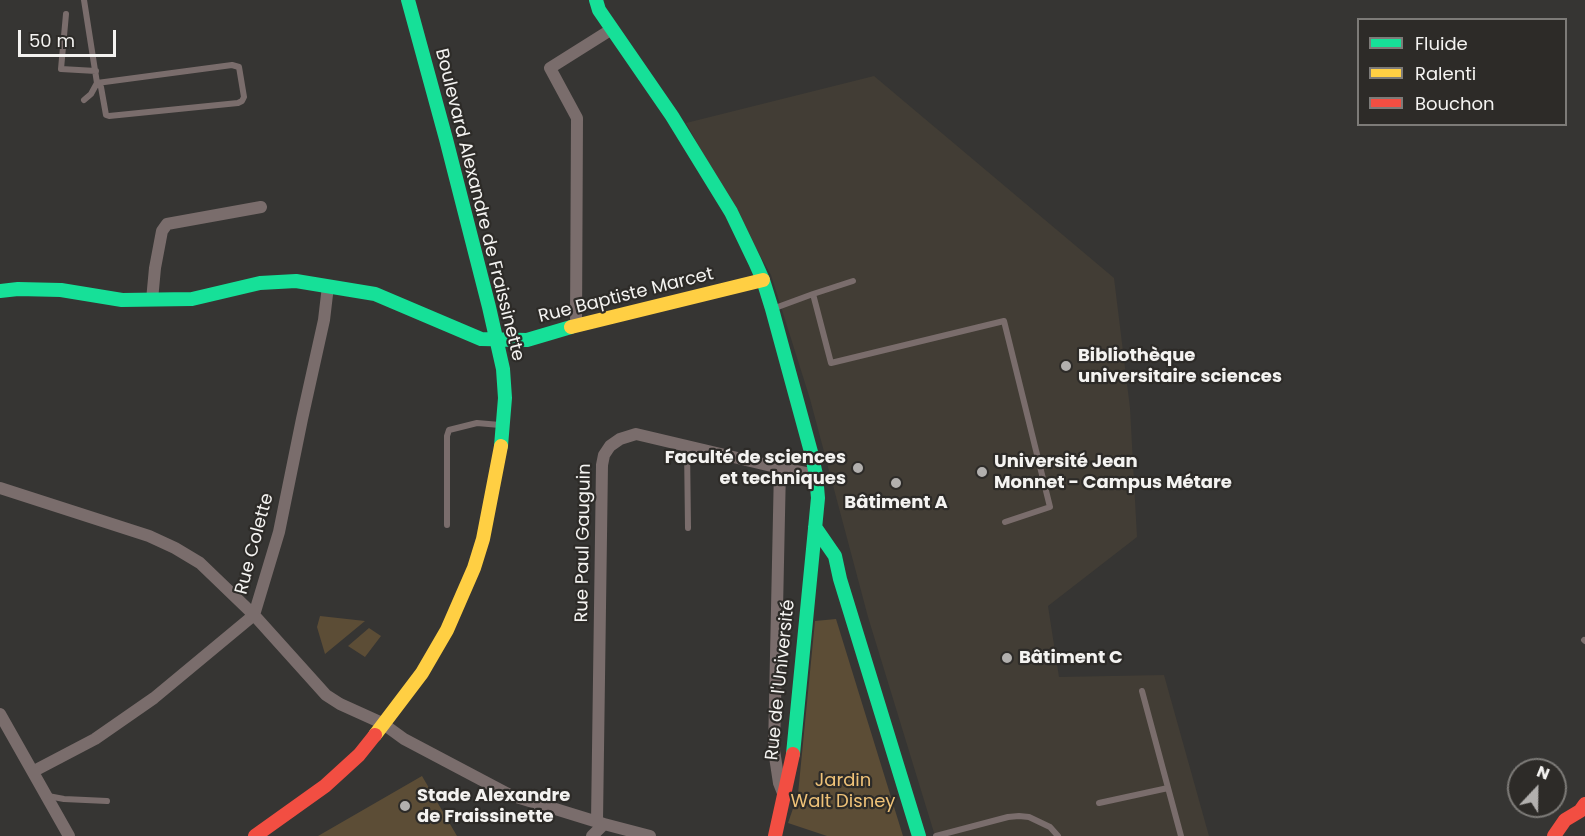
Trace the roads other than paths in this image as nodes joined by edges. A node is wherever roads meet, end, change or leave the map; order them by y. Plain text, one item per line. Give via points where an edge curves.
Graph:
1 (84, 0) edge
2 (408, 0) edge
3 (596, 0) edge
4 (66, 14) dead end
5 (612, 29) junction
6 (96, 71) junction
7 (97, 83) junction
8 (84, 100) dead end
9 (261, 207) dead end
10 (763, 280) junction
11 (853, 281) dead end
12 (328, 286) junction
13 (0, 291) edge
14 (813, 294) junction
15 (152, 300) junction
16 (772, 309) junction
17 (576, 326) junction
18 (496, 340) junction
19 (503, 426) junction
20 (687, 446) junction
21 (780, 468) junction
22 (816, 475) junction
23 (0, 488) edge
24 (1005, 522) dead end
25 (447, 525) dead end
26 (815, 527) junction
27 (688, 528) dead end
28 (813, 553) junction
29 (840, 579) junction
30 (254, 615) junction
31 (1142, 691) dead end
32 (0, 714) edge
33 (382, 723) junction
34 (34, 771) junction
35 (1168, 788) junction
36 (47, 796) junction
37 (784, 797) junction
38 (107, 801) dead end
39 (1099, 803) dead end
40 (1582, 808) edge
41 (600, 822) junction
42 (779, 835) edge
43 (69, 836) edge
44 (255, 836) edge
45 (592, 836) edge
46 (650, 836) edge
47 (919, 836) edge
48 (936, 836) edge
49 (1058, 836) edge
50 (1181, 836) edge
51 (1554, 836) edge
52 (1566, 836) edge

1 - 6 lane
2 - 18 street, Boulevard Alexandre de Fraissinette
3 - 5 street, Rue de l'Université
4 - 6 lane via 61,69
5 - 10 street, Rue de l'Université via 731,212
5 - 17 street via 550,68 577,118
6 - 7 lane
7 - 7 lane via 232,65 239,67 243,98 238,104 109,117
7 - 8 lane
9 - 15 street via 167,224 160,241
10 - 16 street, Rue de l'Université
10 - 17 street, Rue Baptiste Marcet
11 - 14 lane
12 - 15 street, Rue Baptiste Marcet via 296,281 260,283 192,299
12 - 18 street, Rue Baptiste Marcet via 375,294 481,339
12 - 30 street, Rue Colette via 279,532
13 - 15 street, Rue Baptiste Marcet via 61,290 122,300
14 - 16 lane
14 - 24 lane via 831,363 1004,321 1050,507
16 - 22 street, Rue de l'Université
17 - 18 street, Rue Baptiste Marcet via 527,339
18 - 19 street, Boulevard Alexandre de Fraissinette via 503,369
19 - 25 lane via 477,423 449,430
19 - 33 street, Boulevard Alexandre de Fraissinette via 501,452 474,568 438,647
20 - 21 street, Rue Paul Gauguin
20 - 27 lane
20 - 41 street, Rue Paul Gauguin via 636,434 620,439 604,455
21 - 22 street, Rue Paul Gauguin
21 - 37 street via 774,750
22 - 26 street, Rue de l'Université
23 - 30 street via 175,548 200,563
26 - 28 street, Rue de l'Université
26 - 29 street via 834,556
28 - 29 street
28 - 37 street, Rue de l'Université via 793,752
29 - 47 street
30 - 33 street via 326,695
30 - 34 street, Rue Colette via 154,698 95,739
31 - 35 lane
32 - 34 street
33 - 41 street via 404,739 510,795
33 - 44 street, Boulevard Alexandre de Fraissinette via 359,755 325,786
34 - 36 street
35 - 39 lane
35 - 50 lane
36 - 38 lane
36 - 43 street
37 - 42 street, Rue de l'Université
40 - 51 street via 1565,820
40 - 52 street
41 - 45 street
41 - 46 street
48 - 49 lane via 1019,816 1050,827

